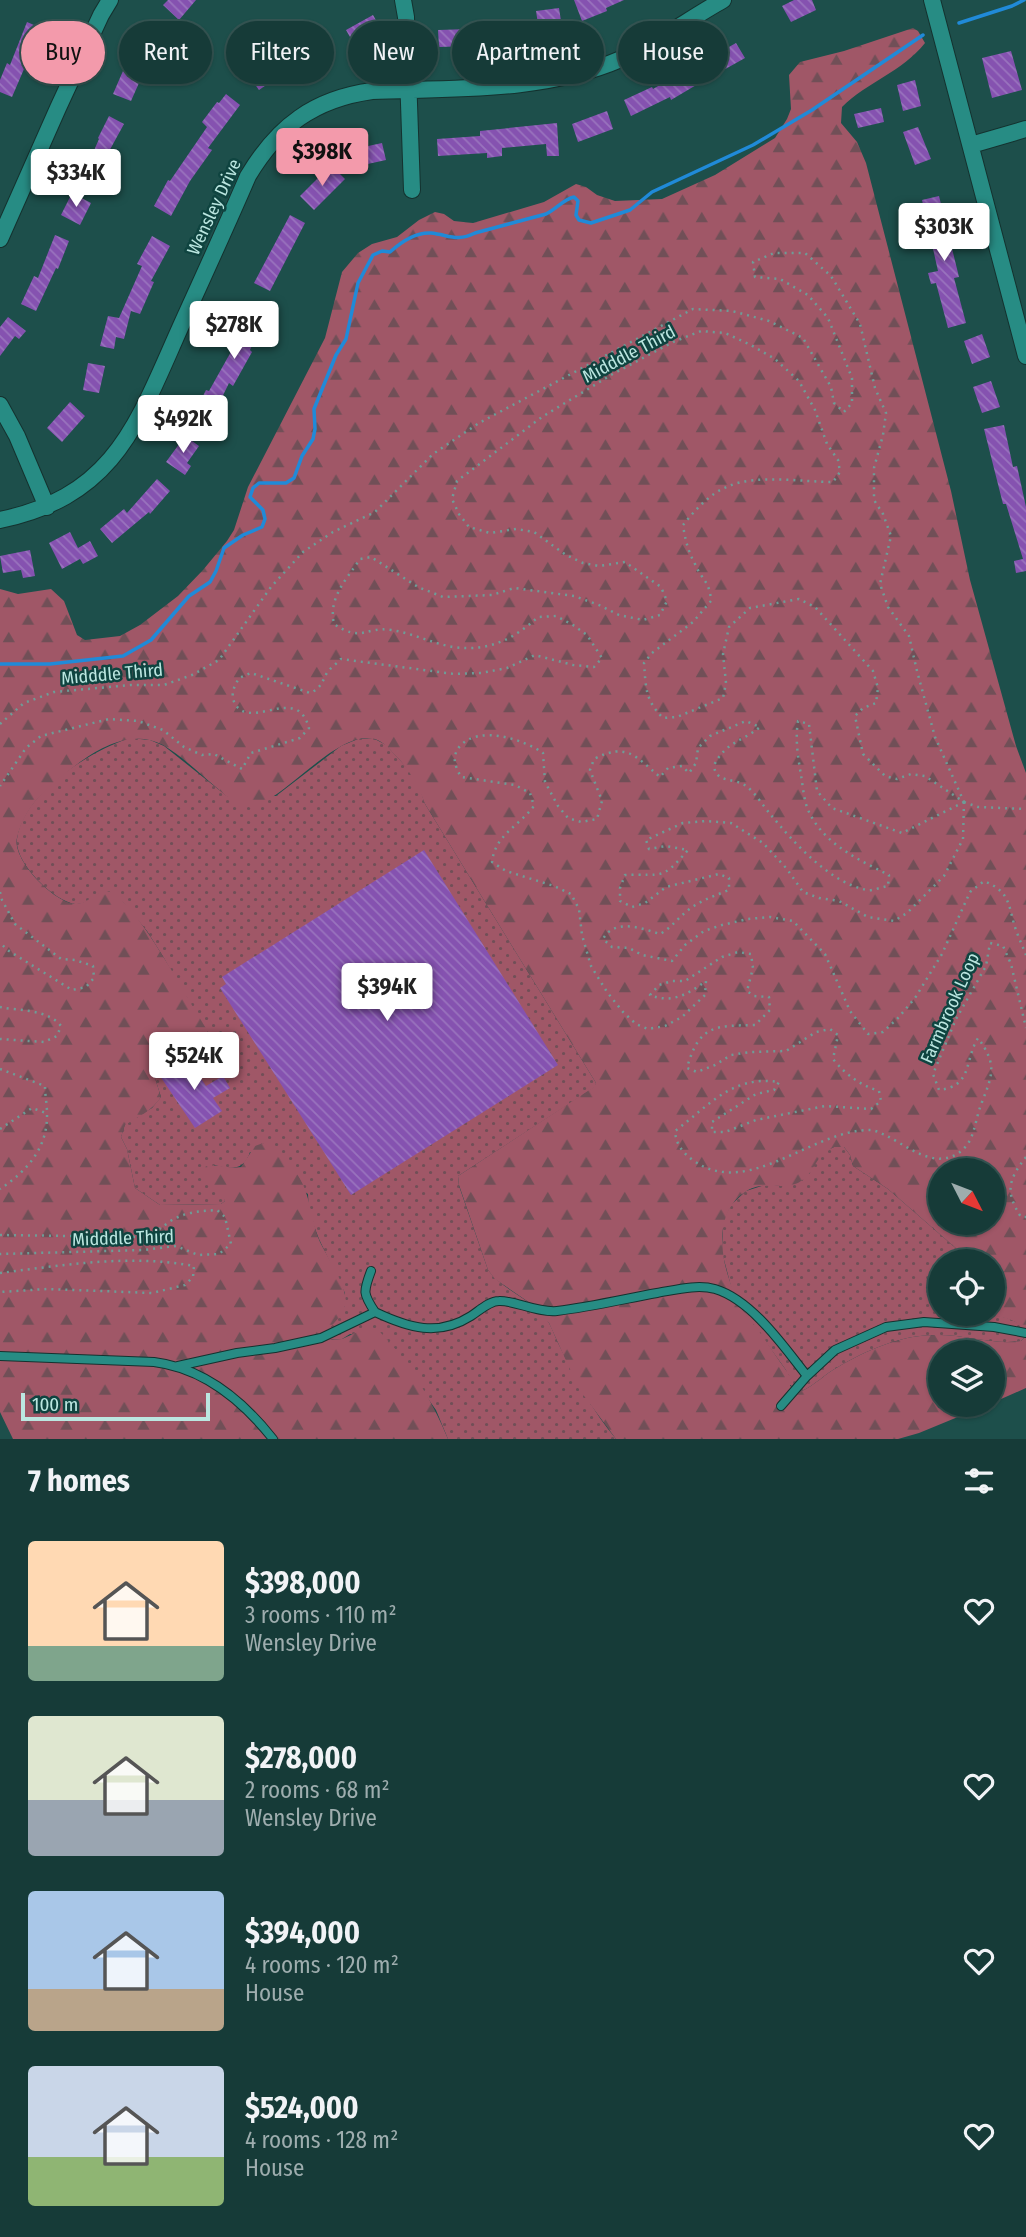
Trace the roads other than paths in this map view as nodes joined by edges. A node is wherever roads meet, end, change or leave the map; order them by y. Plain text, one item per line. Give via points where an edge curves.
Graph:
1 (110, 0) edge
2 (403, 0) edge
3 (723, 0) edge
4 (932, 0) edge
5 (408, 90) junction
6 (1026, 129) edge
7 (971, 145) junction
8 (412, 190) dead end
9 (0, 239) edge
10 (1026, 356) edge
11 (0, 405) edge
12 (47, 507) junction
13 (0, 520) edge
14 (371, 1271) dead end
15 (375, 1312) junction
16 (1026, 1333) edge
17 (0, 1356) edge
18 (178, 1366) junction
19 (807, 1376) junction
20 (781, 1406) dead end
21 (273, 1439) edge

1 - 9 street
2 - 5 street
3 - 5 street, Wensley Drive via 648,45 590,71 527,84
4 - 7 street
5 - 8 street
5 - 12 street, Wensley Drive via 350,94 329,101 274,138 248,176 142,414 117,453 93,478
6 - 7 street
7 - 10 street
11 - 12 street
12 - 13 street, Wensley Drive
14 - 15 lane via 365,1297
15 - 18 lane via 321,1338
15 - 19 lane via 398,1323 443,1328 500,1301 554,1311 686,1288 714,1289 739,1301 767,1326
16 - 19 lane via 924,1322 886,1327 835,1350
17 - 18 lane
18 - 21 lane via 223,1390
19 - 20 lane

